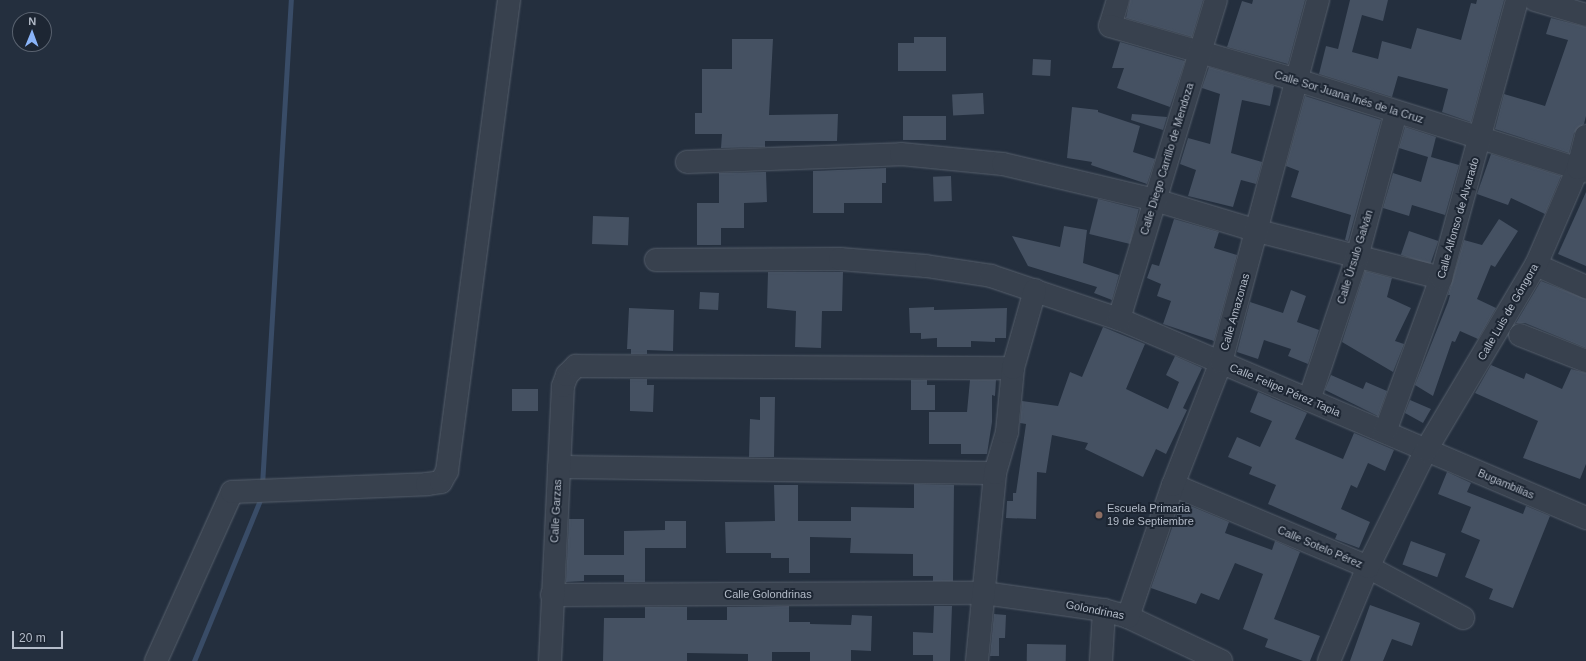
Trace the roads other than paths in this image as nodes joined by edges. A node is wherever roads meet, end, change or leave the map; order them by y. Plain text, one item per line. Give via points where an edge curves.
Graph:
1 (509, 0) edge
2 (1118, 0) edge
3 (1216, 0) edge
4 (1318, 0) edge
5 (1518, 0) edge
6 (1535, 0) edge
7 (1586, 15) edge
8 (1199, 53) junction
9 (1297, 80) junction
10 (1396, 112) junction
11 (1586, 136) edge
12 (1482, 137) junction
13 (687, 162) dead end
14 (1582, 169) edge
15 (1155, 200) junction
16 (1258, 231) junction
17 (1356, 258) junction
18 (656, 260) dead end
19 (1536, 265) junction
20 (1441, 278) junction
21 (1586, 287) edge
22 (1035, 290) junction
23 (1119, 319) junction
24 (1520, 335) dead end
25 (1586, 361) edge
26 (1221, 362) junction
27 (1013, 368) junction
28 (1309, 400) junction
29 (1385, 432) junction
30 (1426, 450) junction
31 (559, 467) junction
32 (995, 473) junction
33 (1173, 485) junction
34 (1586, 518) edge
35 (1368, 567) junction
36 (984, 593) junction
37 (552, 595) junction
38 (1104, 610) junction
39 (1128, 616) junction
40 (1463, 618) dead end
41 (156, 661) edge
42 (550, 661) edge
43 (977, 661) edge
44 (1101, 661) edge
45 (1222, 661) edge
46 (1329, 661) edge

1 - 41 street via 447,471 441,482 427,484 232,492
2 - 8 street, Calle Sor Juana Inés de la Cruz via 1110,26
3 - 8 street, Calle Diego Carrillo de Mendoza
4 - 9 street, Calle Amazonas
5 - 12 street, Calle Alfonso de Alvarado
6 - 7 street
8 - 9 street, Calle Sor Juana Inés de la Cruz
8 - 15 street, Calle Diego Carrillo de Mendoza
9 - 10 street, Calle Sor Juana Inés de la Cruz
9 - 16 street, Calle Amazonas
10 - 12 street, Calle Sor Juana Inés de la Cruz
10 - 17 street, Calle Úrsulo Galván
11 - 14 street, Calle Luis de Góngora
12 - 14 street, Calle Sor Juana Inés de la Cruz
12 - 20 street, Calle Alfonso de Alvarado
13 - 15 street via 901,154 1004,164
14 - 19 street, Calle Luis de Góngora
15 - 16 street
15 - 23 street, Calle Diego Carrillo de Mendoza
16 - 17 street
16 - 26 street, Calle Amazonas
17 - 20 street
17 - 28 street, Calle Úrsulo Galván
18 - 22 street, Calle Felipe Pérez Tapia via 840,259 926,266 991,276
19 - 21 street
19 - 30 street, Calle Luis de Góngora
20 - 29 street, Calle Alfonso de Alvarado
22 - 23 street, Calle Felipe Pérez Tapia
22 - 27 street
23 - 26 street, Calle Felipe Pérez Tapia
24 - 25 street
26 - 28 street, Calle Felipe Pérez Tapia
26 - 33 street, Calle Amazonas
27 - 31 street, Calle Garzas via 576,366 567,374 563,386
27 - 32 street via 1007,432
28 - 29 street, Calle Felipe Pérez Tapia
29 - 30 street, Calle Felipe Pérez Tapia
30 - 34 street, Bugambilias
30 - 35 street, Calle Luis de Góngora
31 - 32 street
31 - 37 street, Calle Garzas
32 - 36 street
33 - 35 street, Calle Sotelo Pérez
33 - 39 street, Calle Amazonas
35 - 40 street, Calle Sotelo Pérez
35 - 46 street, Calle Luis de Góngora
36 - 37 street, Calle Golondrinas
36 - 38 street, Golondrinas
36 - 43 street
37 - 42 street, Calle Garzas
38 - 39 street, Golondrinas
38 - 44 street
39 - 45 street, Golondrinas

